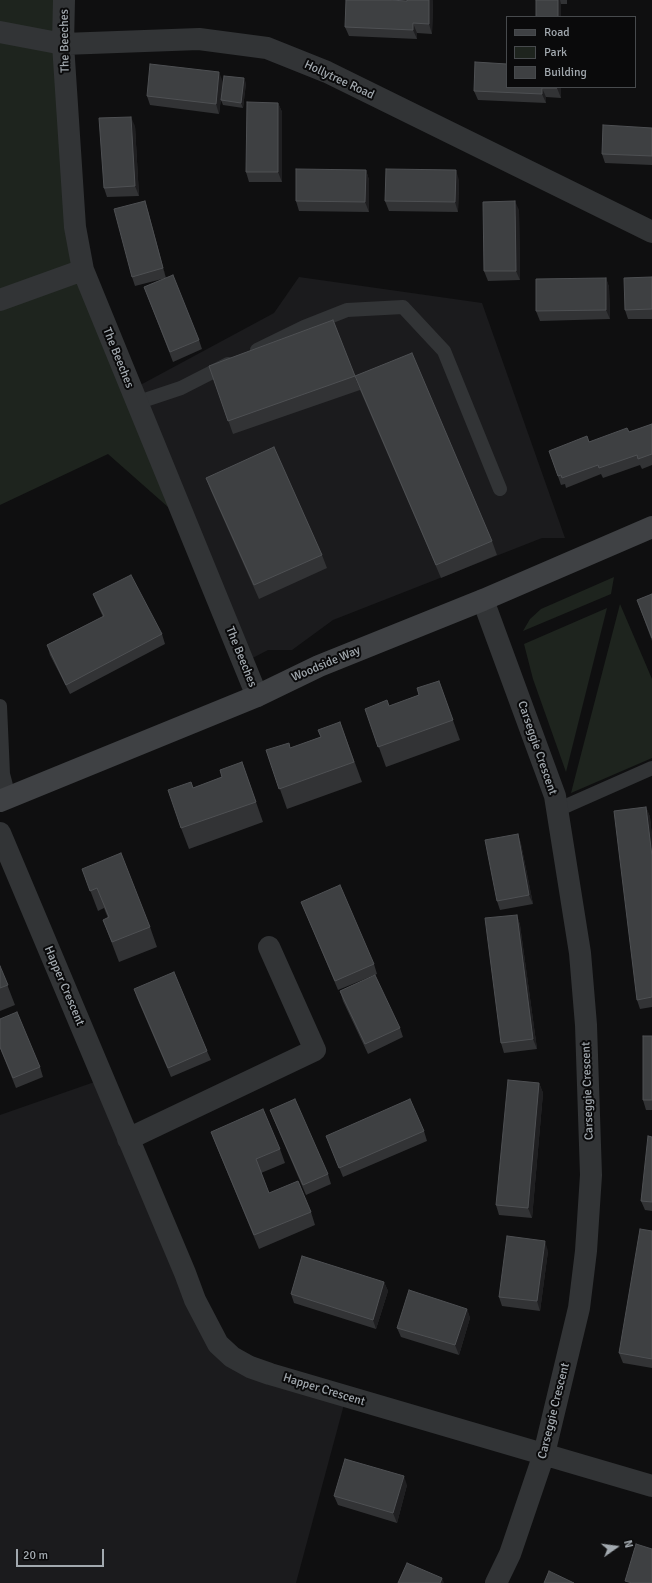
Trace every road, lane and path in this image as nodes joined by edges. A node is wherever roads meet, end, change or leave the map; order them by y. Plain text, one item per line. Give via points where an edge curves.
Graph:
1 (64, 0) edge
2 (0, 32) edge
3 (63, 44) junction
4 (652, 232) edge
5 (83, 270) junction
6 (0, 300) edge
7 (136, 403) junction
8 (500, 489) dead end
9 (652, 527) edge
10 (483, 600) junction
11 (256, 696) junction
12 (0, 706) edge
13 (652, 768) edge
14 (5, 799) edge
15 (557, 810) junction
16 (0, 833) edge
17 (269, 947) dead end
18 (128, 1139) junction
19 (544, 1454) junction
20 (652, 1486) edge
21 (496, 1583) edge

1 - 3 street, The Beeches
2 - 3 street, Hollytree Road
3 - 4 street, Hollytree Road via 199,39 267,48 327,72
3 - 5 street, The Beeches via 75,228
5 - 6 street
5 - 7 street, The Beeches
7 - 8 lane via 181,388 304,327 347,310 403,307 444,351
7 - 11 street, The Beeches
9 - 10 street, Woodside Way
10 - 11 street, Woodside Way via 319,666
10 - 15 street, Carseggie Crescent via 538,746 555,796
11 - 14 street, Woodside Way
12 - 14 lane
13 - 15 lane
15 - 19 street, Carseggie Crescent via 580,953 586,1025 591,1175 579,1308
16 - 18 street, Happer Crescent
17 - 18 street via 315,1050
18 - 19 street, Happer Crescent via 205,1321 218,1344 232,1357 250,1367 283,1378
19 - 20 street, Happer Crescent
19 - 21 street, Carseggie Crescent via 510,1554

